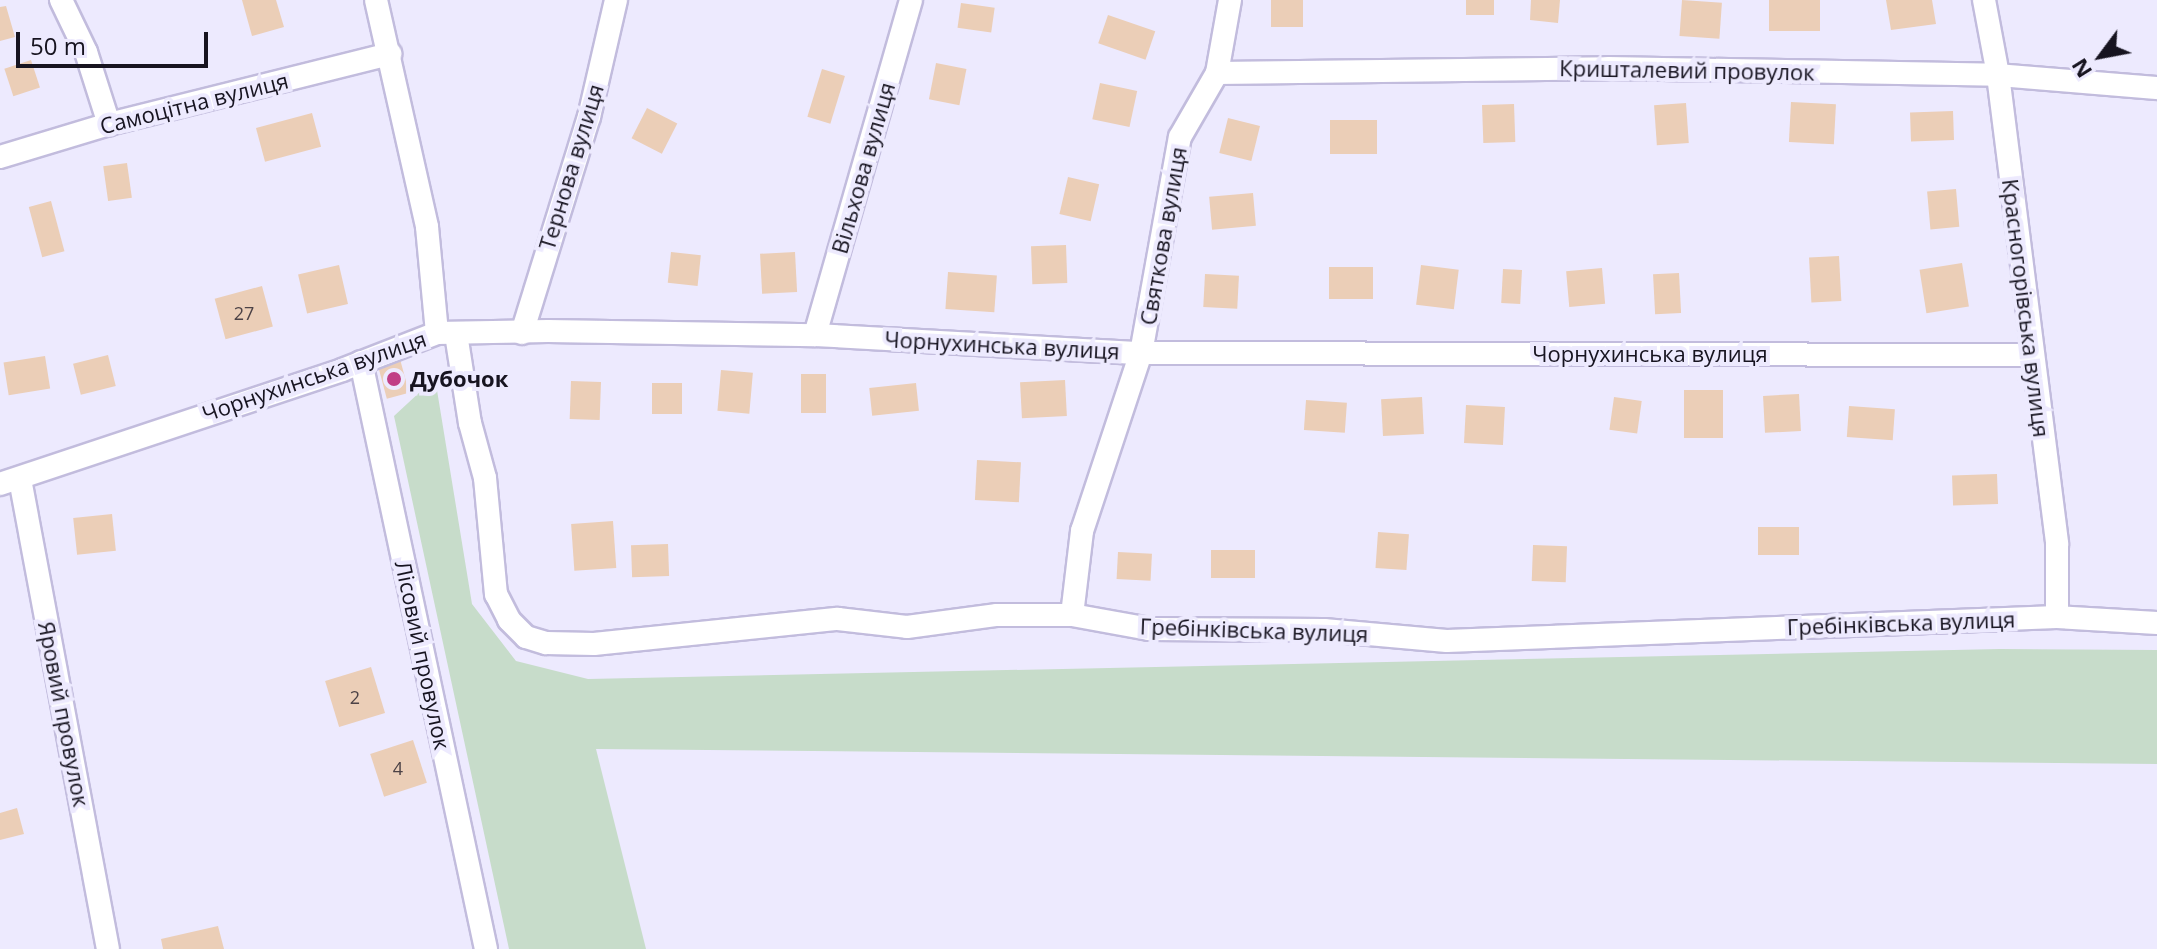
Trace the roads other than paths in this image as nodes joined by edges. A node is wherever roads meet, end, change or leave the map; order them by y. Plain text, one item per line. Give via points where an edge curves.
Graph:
1 (61, 0) edge
2 (376, 0) edge
3 (616, 0) edge
4 (911, 0) edge
5 (1230, 0) edge
6 (1984, 0) edge
7 (390, 54) junction
8 (1217, 73) junction
9 (1998, 75) junction
10 (2157, 88) edge
11 (109, 124) junction
12 (0, 157) edge
13 (446, 333) junction
14 (522, 333) junction
15 (815, 335) junction
16 (1141, 353) junction
17 (2031, 355) junction
18 (361, 362) junction
19 (10, 481) edge
20 (1072, 615) junction
21 (2057, 617) junction
22 (2157, 623) edge
23 (108, 949) edge
24 (486, 949) edge

1 - 11 street via 86,52
2 - 7 street, Гребінківська вулиця
3 - 14 street, Тернова вулиця via 589,117
4 - 15 street, Вільхова вулиця
5 - 8 street, Святкова вулиця
6 - 9 street, Красногорівська вулиця
7 - 11 street, Самоцітна вулиця
7 - 13 street, Гребінківська вулиця
8 - 9 street, Кришталевий провулок via 1608,68
8 - 16 street, Святкова вулиця via 1180,137
9 - 10 street, Кришталевий провулок
9 - 17 street, Красногорівська вулиця
11 - 12 street, Самоцітна вулиця
13 - 14 street, Чорнухинська вулиця
13 - 18 street, Чорнухинська вулиця
13 - 20 street, Гребінківська вулиця via 485,478 496,594 509,620 526,637 594,644 838,619 907,627 997,615
14 - 15 street, Чорнухинська вулиця
15 - 16 street, Чорнухинська вулиця
16 - 17 street, Чорнухинська вулиця
16 - 20 street, Святкова вулиця via 1082,531
17 - 21 street, Красногорівська вулиця via 2057,544
18 - 19 street, Чорнухинська вулиця
18 - 24 street, Лісовий провулок
19 - 23 street, Яровий провулок
20 - 21 street, Гребінківська вулиця via 1149,629 1324,630 1447,641
21 - 22 street, Гребінківська вулиця

